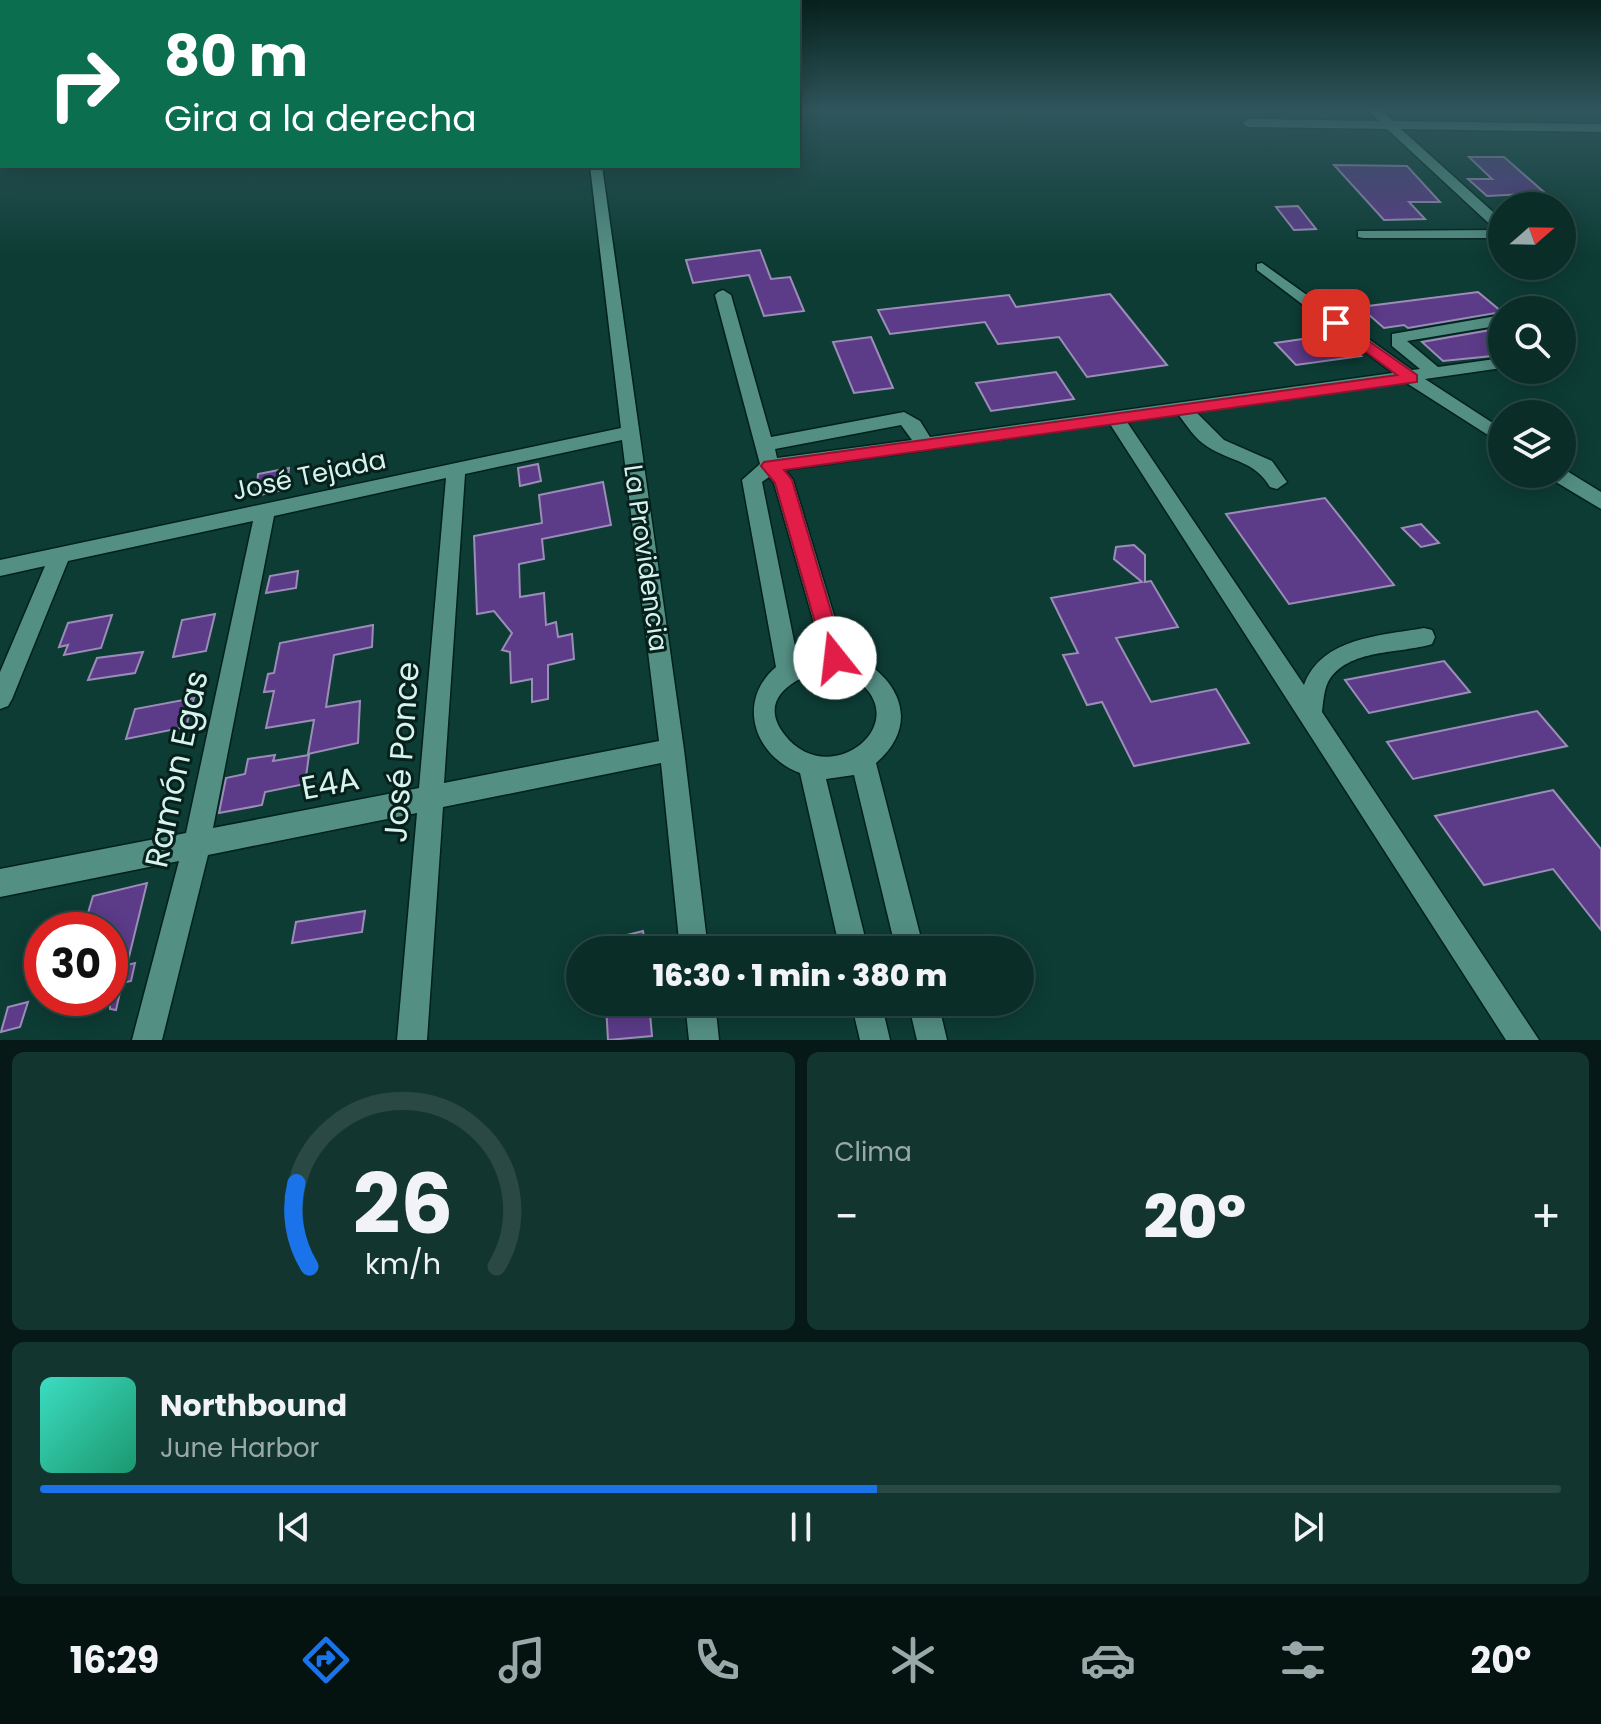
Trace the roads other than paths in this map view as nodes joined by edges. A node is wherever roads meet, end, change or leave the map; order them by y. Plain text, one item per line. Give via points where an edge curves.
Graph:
1 (1426, 159) edge
2 (596, 168) edge
3 (1488, 215) edge
4 (1363, 234) dead end
5 (1488, 234) edge
6 (1262, 267) dead end
7 (723, 295) dead end
8 (1488, 322) edge
9 (1488, 365) edge
10 (1436, 374) junction
11 (1411, 378) junction
12 (1184, 410) junction
13 (1116, 419) junction
14 (1488, 429) edge
15 (629, 432) junction
16 (766, 444) junction
17 (925, 446) junction
18 (770, 466) junction
19 (456, 469) junction
20 (1277, 482) dead end
21 (1576, 486) edge
22 (1601, 502) edge
23 (265, 510) junction
24 (60, 556) junction
25 (0, 568) edge
26 (1424, 637) dead end
27 (835, 658) junction
28 (788, 668) junction
29 (0, 699) edge
30 (1310, 713) junction
31 (672, 750) junction
32 (863, 760) junction
33 (811, 767) junction
34 (433, 797) junction
35 (197, 844) junction
36 (0, 883) edge
37 (692, 936) edge
38 (851, 936) edge
39 (907, 936) edge
40 (701, 1016) edge
41 (869, 1016) edge
42 (926, 1016) edge
43 (147, 1040) edge
44 (412, 1040) edge
45 (704, 1040) edge
46 (875, 1040) edge
47 (932, 1040) edge
48 (1524, 1040) edge

1 - 3 street
2 - 15 street, La Providencia
4 - 5 street
6 - 11 street
7 - 16 street
8 - 10 street via 1398,338
9 - 10 street
10 - 11 street
11 - 12 street
11 - 14 street
12 - 13 street
12 - 20 street via 1209,439 1254,458
13 - 17 street
13 - 30 street
15 - 19 street, José Tejada
15 - 31 street, La Providencia
16 - 17 street via 904,418
16 - 18 street
17 - 18 street
18 - 27 street via 783,480
18 - 28 street via 752,480
19 - 23 street, José Tejada
19 - 34 street, José Ponce
21 - 22 street
23 - 24 street, José Tejada
23 - 35 street, Ramón Egas
24 - 25 street, José Tejada
24 - 29 street
26 - 30 street via 1351,653 1331,663 1318,678
27 - 28 street via 810,659
27 - 32 street via 857,665 876,680 887,699 889,722 881,743
28 - 33 street via 769,692 765,722 773,742 789,758
30 - 48 street
31 - 34 street, E4A
31 - 37 street, La Providencia
32 - 33 street via 838,768
32 - 39 street
33 - 38 street
34 - 35 street, E4A
34 - 44 street, José Ponce
35 - 36 street, E4A
35 - 43 street, Ramón Egas
40 - 45 street
41 - 46 street
42 - 47 street

